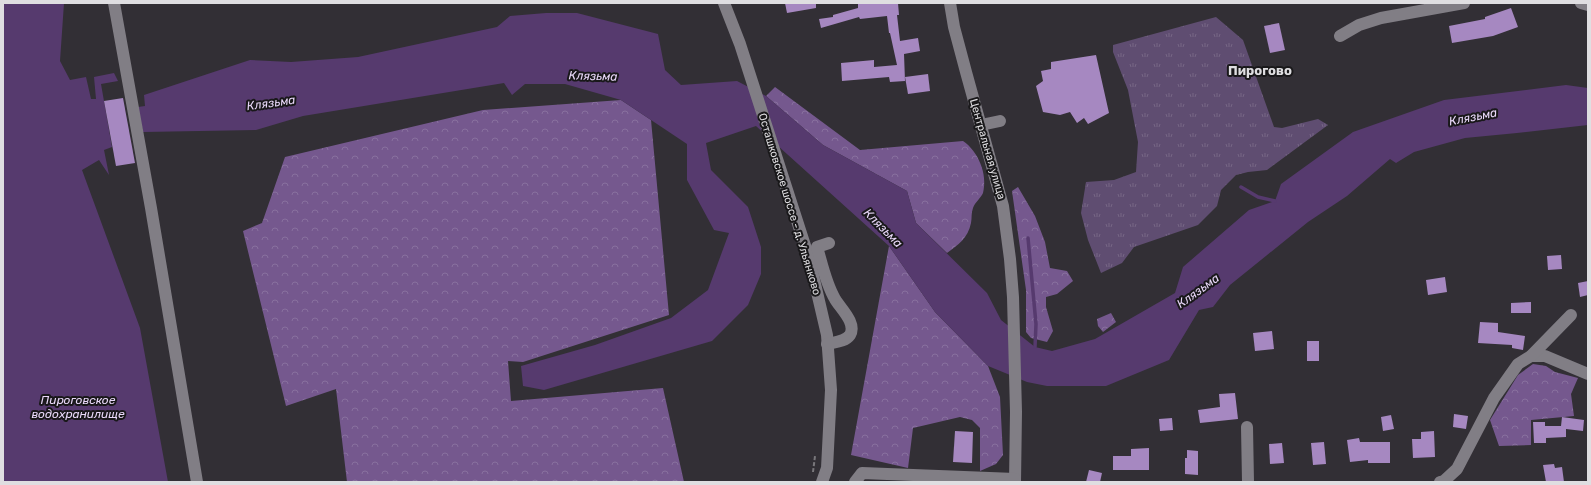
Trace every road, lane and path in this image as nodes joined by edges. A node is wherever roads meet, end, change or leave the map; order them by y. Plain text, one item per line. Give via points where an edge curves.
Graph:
1 (114, 3) edge
2 (724, 3) edge
3 (950, 3) edge
4 (1464, 3) edge
5 (1581, 3) edge
6 (1588, 5) edge
7 (1340, 36) dead end
8 (1000, 121) dead end
9 (982, 125) junction
10 (829, 243) dead end
11 (1571, 315) dead end
12 (827, 344) junction
13 (1531, 356) junction
14 (1588, 374) edge
15 (1247, 427) dead end
16 (815, 454) dead end
17 (812, 475) dead end
18 (1015, 481) edge
19 (197, 482) edge
20 (822, 482) edge
21 (855, 482) edge
22 (1248, 482) edge
23 (1440, 482) edge

1 - 19 street
2 - 12 street, Осташковское шоссе - д. Ульянково via 740,44 809,258
3 - 9 street, Центральная улица via 954,27
4 - 7 street via 1381,18 1359,25
5 - 6 street
8 - 9 street
9 - 18 street, Центральная улица via 1003,206 1010,259 1016,412
10 - 12 street via 817,247 830,290 850,321 851,328 850,334 843,341
11 - 13 street
12 - 20 street, Осташковское шоссе - д. Ульянково via 831,390 827,468
13 - 14 street via 1545,356
13 - 23 street via 1518,364 1494,398 1457,468
15 - 22 street
16 - 17 path
18 - 21 street via 862,473

